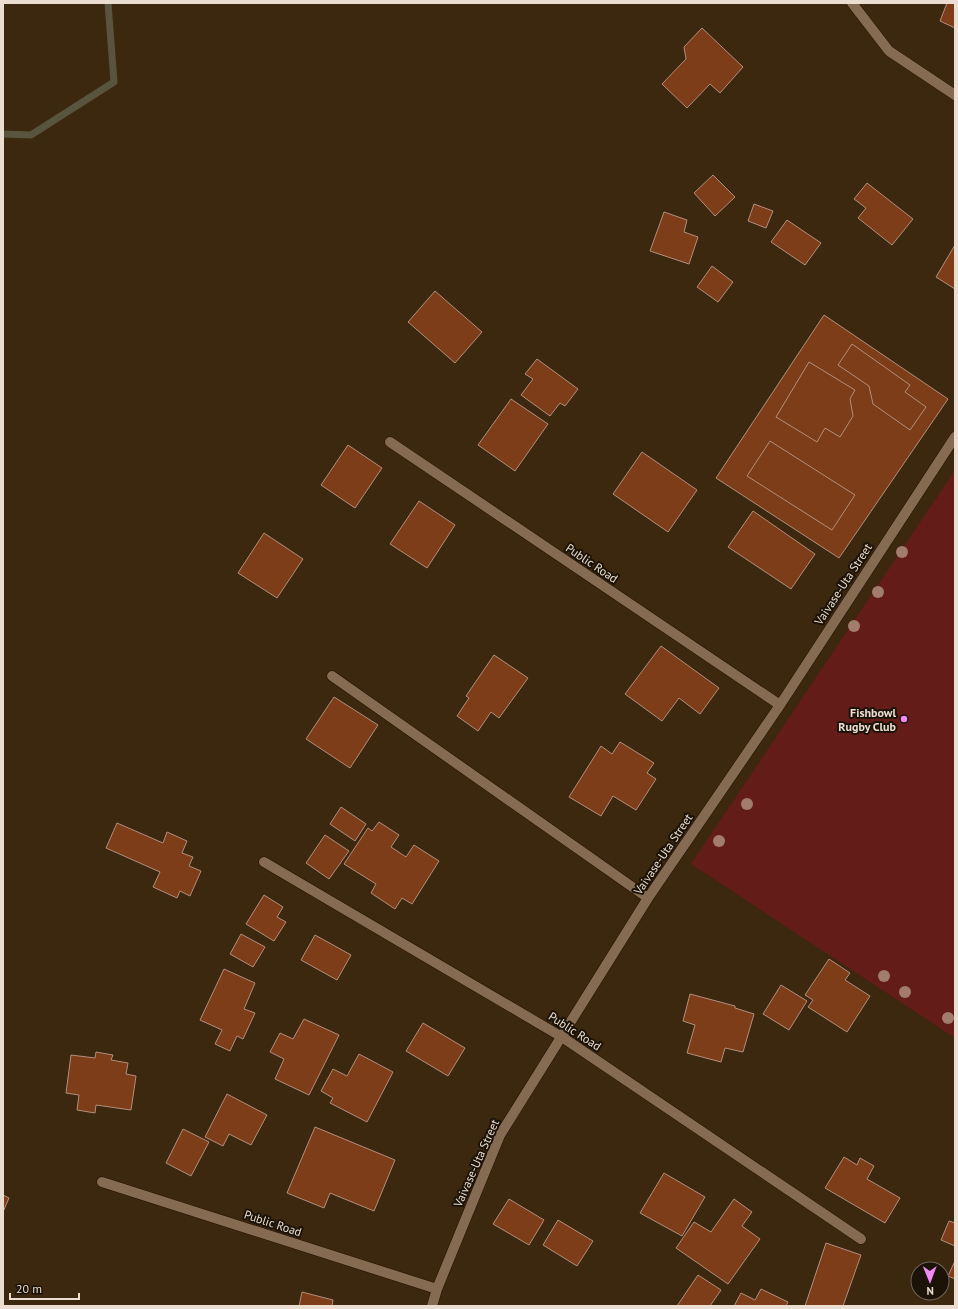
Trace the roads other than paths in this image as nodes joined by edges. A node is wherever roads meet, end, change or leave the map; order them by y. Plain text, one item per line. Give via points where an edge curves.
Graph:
1 (852, 3) edge
2 (955, 95) edge
3 (955, 437) edge
4 (390, 442) dead end
5 (332, 676) dead end
6 (780, 705) junction
7 (264, 862) dead end
8 (648, 898) junction
9 (562, 1037) junction
10 (102, 1182) dead end
11 (861, 1239) dead end
12 (437, 1289) junction
13 (432, 1306) edge

1 - 2 street via 889,51
3 - 6 street, Vaivase-Uta Street
4 - 6 street, Public Road
5 - 8 street
6 - 8 street, Vaivase-Uta Street
7 - 9 street, Public Road
8 - 9 street, Vaivase-Uta Street
9 - 11 street, Public Road
9 - 12 street, Vaivase-Uta Street via 500,1135
10 - 12 street, Public Road
12 - 13 street, Vaivase-Uta Street

